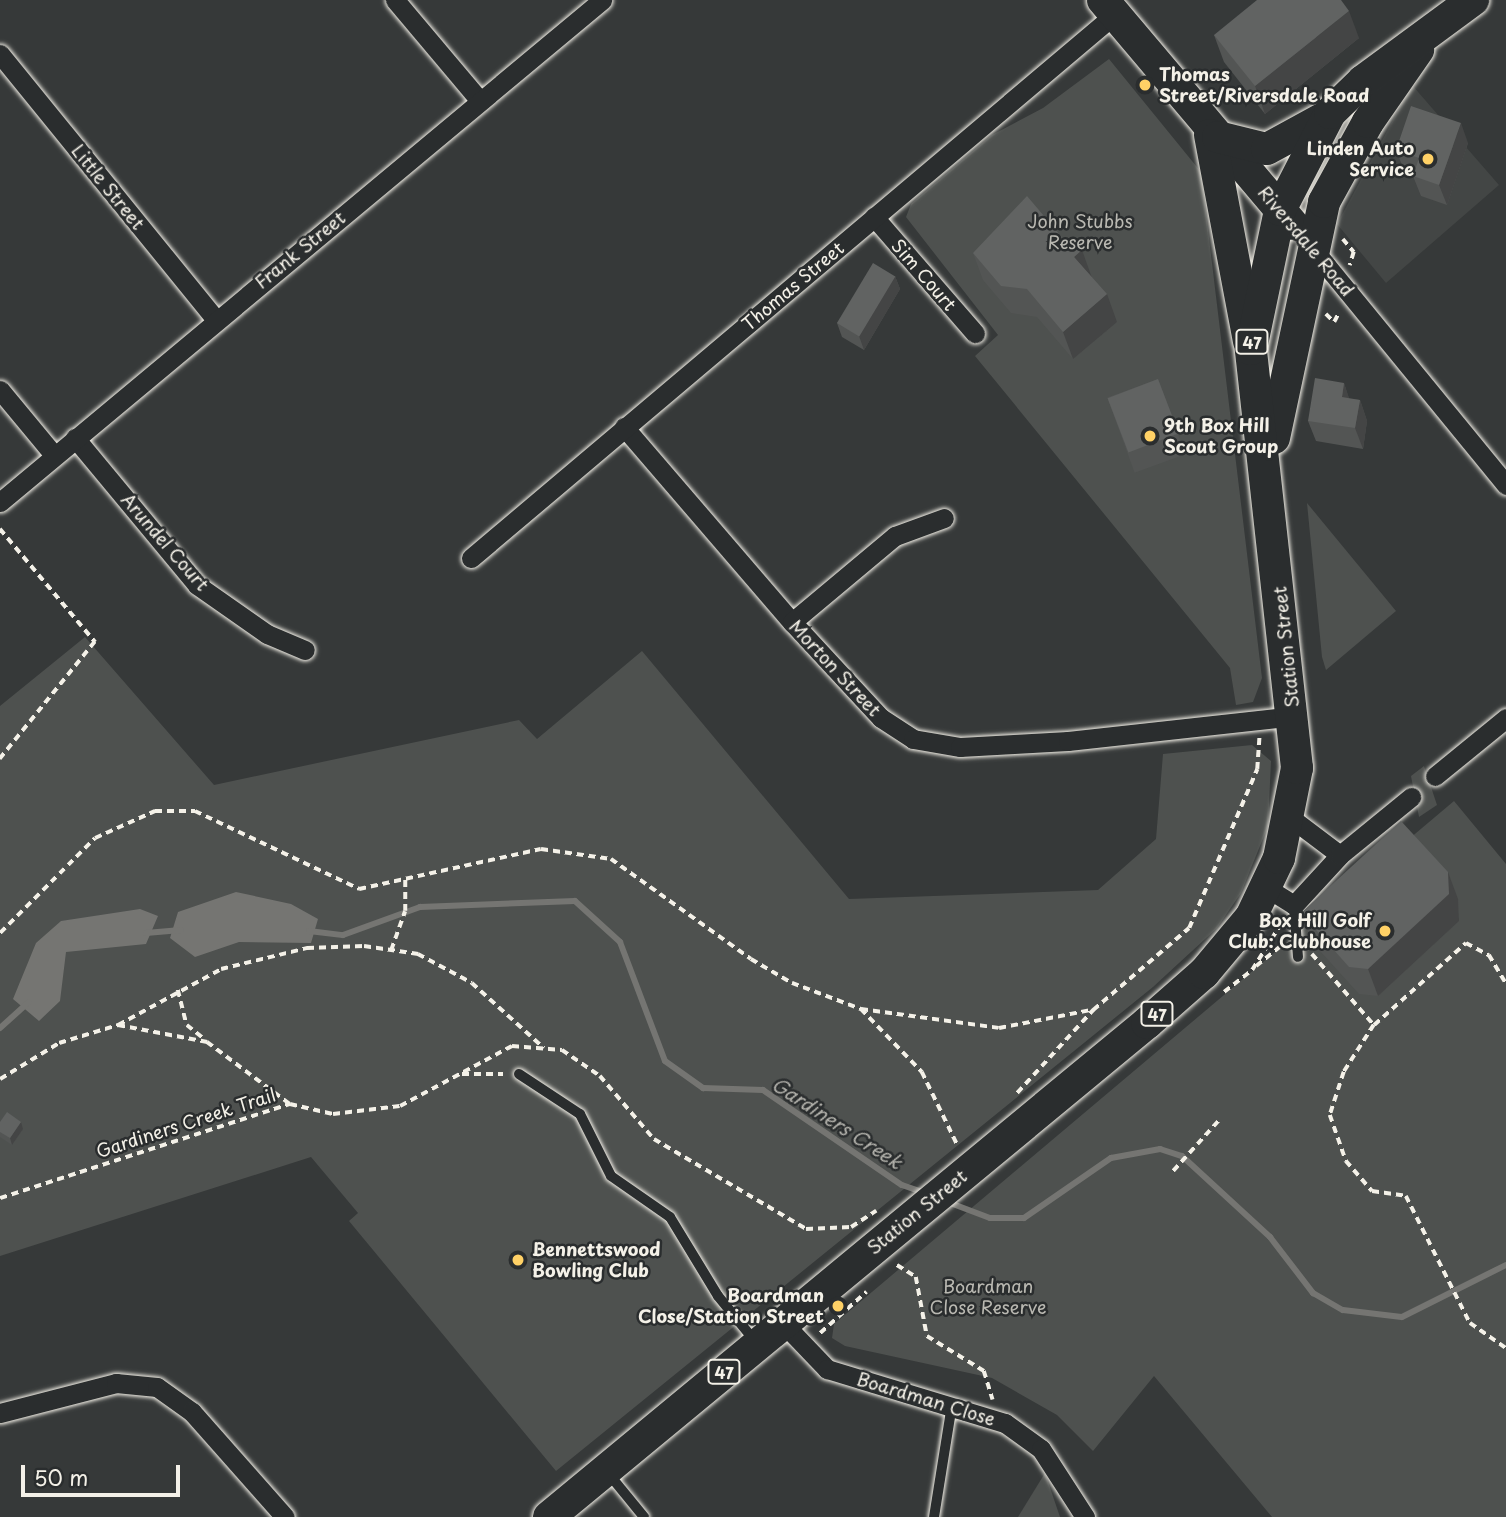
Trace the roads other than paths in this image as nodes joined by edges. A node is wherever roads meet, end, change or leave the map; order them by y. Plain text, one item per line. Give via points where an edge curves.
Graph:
1 (395, 0) edge
2 (602, 0) edge
3 (1473, 0) edge
4 (1109, 7) edge
5 (1427, 37) junction
6 (0, 54) edge
7 (480, 101) junction
8 (1330, 113) junction
9 (1213, 130) junction
10 (1280, 210) junction
11 (874, 217) junction
12 (1324, 239) junction
13 (215, 319) junction
14 (975, 333) dead end
15 (1251, 349) junction
16 (0, 390) edge
17 (624, 427) junction
18 (75, 438) junction
19 (54, 455) junction
20 (1269, 475) junction
21 (1506, 485) edge
22 (0, 502) edge
23 (944, 517) dead end
24 (471, 558) dead end
25 (792, 622) junction
26 (305, 650) dead end
27 (1293, 716) junction
28 (1506, 718) edge
29 (1436, 776) dead end
30 (1411, 797) dead end
31 (1291, 818) junction
32 (1340, 855) junction
33 (1266, 888) junction
34 (1294, 905) junction
35 (1298, 957) dead end
36 (519, 1074) road end
37 (783, 1323) junction
38 (758, 1344) junction
39 (952, 1404) junction
40 (0, 1413) edge
41 (605, 1470) junction
42 (285, 1517) edge
43 (549, 1517) edge
44 (644, 1517) edge
45 (934, 1517) edge
46 (1085, 1517) edge

1 - 7 street
2 - 7 street, Frank Street
3 - 5 main road, Station Street / 47
4 - 9 main road, Riversdale Road
4 - 11 street, Thomas Street
5 - 8 main road, Station Street / 47 via 1363,81
5 - 12 main road, Station Street / 47 via 1368,122 1324,202
6 - 13 street, Little Street
7 - 13 street, Frank Street
8 - 9 main road via 1267,149
8 - 10 main road, Station Street / 47
9 - 10 main road, Riversdale Road
9 - 15 main road via 1235,292
10 - 12 main road, Riversdale Road
10 - 15 main road, Station Street / 47
11 - 14 street, Sim Court
11 - 17 street, Thomas Street
12 - 20 main road, Station Street / 47 via 1282,387
12 - 21 street, Riversdale Road
13 - 18 street, Frank Street
15 - 20 main road, Station Street / 47
16 - 19 street
17 - 24 street, Thomas Street
17 - 25 street, Morton Street
18 - 19 street, Frank Street
18 - 26 street, Arundel Court via 197,585 267,634
19 - 22 street, Frank Street
20 - 27 main road, Station Street / 47
23 - 25 street via 895,536
25 - 27 street, Morton Street via 881,718 913,739 960,747
27 - 31 main road, Station Street / 47 via 1297,768
28 - 29 street
30 - 32 street
31 - 32 street
31 - 33 main road, Station Street / 47
32 - 34 street
33 - 34 street
33 - 37 main road, Station Street / 47 via 1204,973 961,1153
34 - 35 lane
36 - 38 lane via 580,1114 611,1176 670,1217 718,1296
37 - 38 main road, Station Street / 47
37 - 39 street, Boardman Close via 827,1369
38 - 41 main road, Station Street / 47
39 - 45 lane
39 - 46 street, Boardman Close via 1004,1423 1041,1449
40 - 42 street via 116,1383 157,1387 192,1412
41 - 43 main road, Station Street / 47
41 - 44 lane

